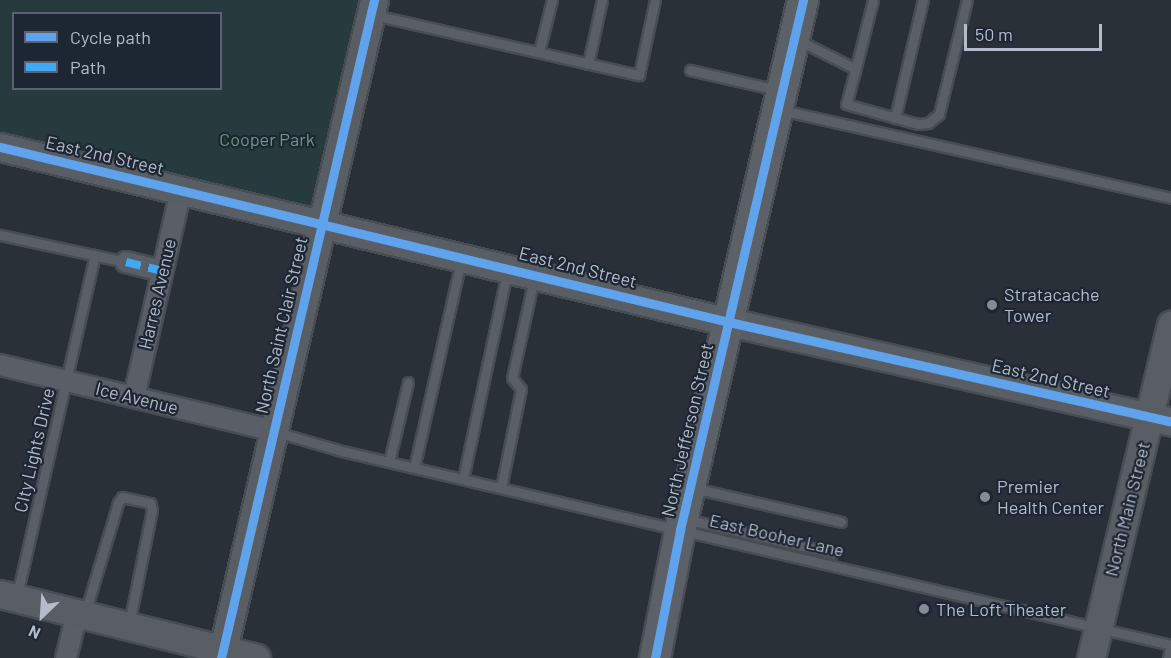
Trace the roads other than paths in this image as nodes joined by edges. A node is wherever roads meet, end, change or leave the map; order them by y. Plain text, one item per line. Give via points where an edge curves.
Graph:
1 (552, 0) edge
2 (602, 0) edge
3 (655, 0) edge
4 (803, 0) edge
5 (873, 0) edge
6 (922, 0) edge
7 (967, 0) edge
8 (372, 7) edge
9 (794, 38) junction
10 (539, 52) junction
11 (588, 64) junction
12 (690, 70) dead end
13 (855, 71) junction
14 (780, 100) junction
15 (895, 118) junction
16 (0, 147) edge
17 (181, 190) junction
18 (1171, 198) edge
19 (321, 223) junction
20 (0, 235) edge
21 (95, 255) junction
22 (462, 256) junction
23 (126, 262) joint
24 (508, 267) junction
25 (162, 270) junction
26 (535, 274) junction
27 (729, 322) junction
28 (1171, 324) edge
29 (0, 365) edge
30 (67, 381) junction
31 (408, 382) dead end
32 (134, 397) junction
33 (1160, 420) edge
34 (274, 431) junction
35 (389, 462) junction
36 (414, 468) junction
37 (463, 479) junction
38 (691, 487) junction
39 (501, 488) junction
40 (841, 522) dead end
41 (682, 524) junction
42 (833, 553) dead end
43 (8, 596) edge
44 (81, 615) junction
45 (129, 626) junction
46 (1098, 628) junction
47 (1171, 645) edge
48 (222, 654) edge
49 (66, 658) edge
50 (256, 658) edge
51 (655, 658) edge
52 (1091, 658) edge
53 (1168, 658) edge

1 - 10 lane
2 - 11 lane
3 - 11 lane via 639,75
4 - 9 main road, North Jefferson Street
5 - 13 lane
6 - 15 lane
7 - 15 lane via 937,117 918,124
8 - 10 lane
8 - 19 street, North Saint Clair Street
9 - 13 lane
9 - 14 main road, North Jefferson Street
10 - 11 lane
12 - 14 lane
13 - 15 lane via 846,104
14 - 18 lane
14 - 27 main road, North Jefferson Street
16 - 17 street, East 2nd Street
17 - 19 street, East 2nd Street
17 - 25 street, Harres Avenue
19 - 22 street, East 2nd Street
19 - 34 street, North Saint Clair Street
20 - 21 lane
21 - 23 lane
21 - 30 lane, CIty Lights Drive
22 - 24 street, East 2nd Street
22 - 36 lane
23 - 25 street
24 - 26 street, East 2nd Street
24 - 37 lane
25 - 32 street, Harres Avenue
26 - 27 street, East 2nd Street
26 - 39 lane via 512,378 521,389
27 - 33 street, East 2nd Street
27 - 38 main road, North Jefferson Street
28 - 33 street, North Main Street
29 - 30 street, Ice Avenue
30 - 32 street, Ice Avenue
30 - 43 lane, CIty Lights Drive
31 - 35 lane
32 - 34 street, Ice Avenue
33 - 46 street, North Main Street
34 - 35 lane, East Booher Lane
34 - 48 street, North Saint Clair Street
35 - 36 lane, East Booher Lane
36 - 37 lane, East Booher Lane
37 - 39 lane, East Booher Lane
38 - 40 lane
38 - 41 main road, North Jefferson Street
39 - 41 lane, East Booher Lane
41 - 42 lane
41 - 46 lane, East Booher Lane
41 - 51 main road, North Jefferson Street
43 - 44 street
44 - 45 street
44 - 45 lane via 117,503 123,497 150,503 152,510
44 - 49 street
45 - 48 street
46 - 47 lane, East Booher Lane
46 - 52 street, North Main Street
47 - 53 lane
48 - 50 street

